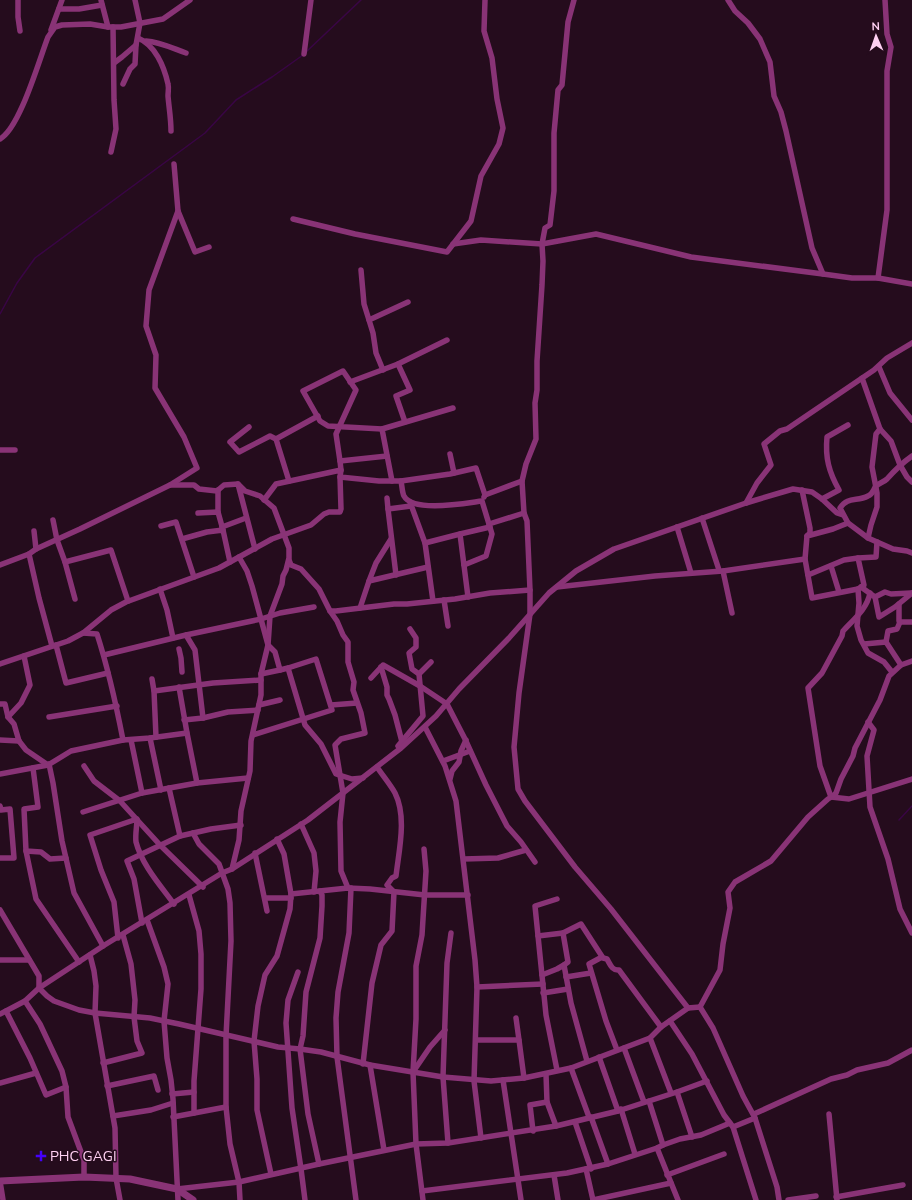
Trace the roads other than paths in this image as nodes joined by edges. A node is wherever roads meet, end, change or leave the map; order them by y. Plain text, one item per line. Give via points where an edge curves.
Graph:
1 (18, 0) edge
2 (62, 0) edge
3 (190, 0) edge
4 (310, 0) edge
5 (485, 0) edge
6 (574, 0) edge
7 (728, 0) edge
8 (885, 0) edge
9 (102, 2) edge
10 (134, 2) edge
11 (60, 9) junction
12 (140, 23) junction
13 (110, 27) junction
14 (20, 31) dead end
15 (51, 32) junction
16 (138, 38) junction
17 (146, 41) junction
18 (136, 45) junction
19 (186, 53) dead end
20 (304, 54) dead end
21 (114, 62) junction
22 (123, 84) dead end
23 (171, 131) dead end
24 (0, 139) edge
25 (110, 152) dead end
26 (174, 164) dead end
27 (178, 211) junction
28 (293, 219) dead end
29 (453, 244) junction
30 (542, 244) junction
31 (209, 247) dead end
32 (361, 270) dead end
33 (823, 274) junction
34 (878, 278) junction
35 (912, 284) edge
36 (408, 302) dead end
37 (369, 320) junction
38 (447, 340) dead end
39 (912, 342) edge
40 (398, 364) junction
41 (879, 367) junction
42 (383, 370) junction
43 (862, 378) junction
44 (350, 382) junction
45 (454, 408) dead end
46 (318, 416) junction
47 (912, 420) edge
48 (404, 422) junction
49 (848, 424) dead end
50 (249, 427) dead end
51 (340, 427) junction
52 (382, 429) junction
53 (880, 429) junction
54 (276, 439) junction
55 (0, 450) edge
56 (15, 450) dead end
57 (450, 454) dead end
58 (387, 456) junction
59 (912, 456) edge
60 (340, 461) junction
61 (900, 465) junction
62 (341, 470) junction
63 (454, 473) junction
64 (340, 477) junction
65 (289, 481) junction
66 (392, 481) junction
67 (401, 481) junction
68 (522, 481) junction
69 (912, 482) edge
70 (238, 484) junction
71 (170, 485) junction
72 (876, 486) junction
73 (218, 490) junction
74 (802, 490) junction
75 (485, 495) junction
76 (387, 498) dead end
77 (822, 499) junction
78 (264, 500) junction
79 (482, 501) junction
80 (411, 503) junction
81 (746, 503) junction
82 (388, 510) junction
83 (218, 512) junction
84 (524, 513) junction
85 (198, 514) dead end
86 (843, 515) junction
87 (246, 518) junction
88 (702, 518) junction
89 (53, 520) dead end
90 (848, 523) junction
91 (161, 526) dead end
92 (490, 526) junction
93 (677, 527) junction
94 (222, 528) junction
95 (34, 531) dead end
96 (460, 534) junction
97 (283, 535) junction
98 (807, 536) junction
99 (868, 538) junction
100 (182, 539) junction
101 (391, 539) junction
102 (57, 540) junction
103 (877, 542) junction
104 (425, 543) junction
105 (36, 549) junction
106 (255, 549) junction
107 (912, 551) edge
108 (29, 554) junction
109 (238, 557) junction
110 (858, 558) junction
111 (289, 559) junction
112 (805, 559) junction
113 (65, 562) junction
114 (230, 562) junction
115 (0, 565) edge
116 (464, 565) junction
117 (831, 566) junction
118 (428, 567) junction
119 (721, 571) junction
120 (691, 573) junction
121 (396, 574) junction
122 (808, 575) junction
123 (194, 577) junction
124 (369, 581) junction
125 (556, 587) junction
126 (860, 588) junction
127 (160, 589) junction
128 (530, 590) junction
129 (839, 592) junction
130 (912, 593) edge
131 (872, 595) junction
132 (468, 597) junction
133 (75, 599) dead end
134 (444, 600) junction
135 (128, 601) junction
136 (434, 601) junction
137 (899, 604) junction
138 (314, 606) dead end
139 (360, 608) junction
140 (330, 611) junction
141 (732, 613) dead end
142 (530, 614) junction
143 (858, 615) junction
144 (270, 616) junction
145 (261, 619) junction
146 (900, 622) junction
147 (912, 622) edge
148 (448, 626) dead end
149 (410, 629) dead end
150 (83, 633) junction
151 (186, 635) junction
152 (173, 638) junction
153 (886, 642) junction
154 (864, 644) junction
155 (268, 645) junction
156 (54, 646) junction
157 (179, 649) dead end
158 (104, 655) junction
159 (24, 656) junction
160 (912, 661) edge
161 (431, 662) dead end
162 (0, 664) edge
163 (900, 665) junction
164 (382, 667) junction
165 (288, 668) junction
166 (280, 670) junction
167 (182, 672) dead end
168 (892, 672) junction
169 (108, 673) junction
170 (419, 674) junction
171 (261, 677) junction
172 (371, 678) dead end
173 (152, 679) dead end
174 (199, 685) junction
175 (420, 686) junction
176 (179, 687) junction
177 (154, 690) junction
178 (280, 700) dead end
179 (357, 703) junction
180 (0, 704) edge
181 (447, 704) junction
182 (331, 705) junction
183 (117, 706) junction
184 (258, 707) junction
185 (8, 717) junction
186 (48, 718) dead end
187 (203, 718) junction
188 (304, 719) junction
189 (184, 720) junction
190 (868, 722) junction
191 (425, 727) junction
192 (187, 733) junction
193 (253, 735) junction
194 (153, 738) junction
195 (0, 740) edge
196 (123, 740) junction
197 (131, 740) junction
198 (466, 740) junction
199 (19, 741) junction
200 (402, 742) junction
201 (470, 750) junction
202 (460, 755) junction
203 (443, 761) junction
204 (383, 763) junction
205 (49, 765) junction
206 (84, 766) dead end
207 (377, 767) junction
208 (33, 768) junction
209 (0, 774) edge
210 (340, 776) junction
211 (248, 778) junction
212 (363, 778) junction
213 (450, 779) junction
214 (912, 779) edge
215 (197, 783) junction
216 (169, 788) junction
217 (161, 790) junction
218 (343, 793) junction
219 (142, 794) junction
220 (868, 794) junction
221 (831, 797) junction
222 (120, 801) junction
223 (0, 806) edge
224 (83, 812) dead end
225 (137, 819) junction
226 (301, 824) junction
227 (241, 825) junction
228 (193, 833) junction
229 (180, 836) junction
230 (277, 839) junction
231 (160, 845) junction
232 (424, 849) dead end
233 (526, 850) junction
234 (26, 851) junction
235 (256, 853) junction
236 (141, 854) junction
237 (0, 858) edge
238 (66, 858) junction
239 (464, 859) junction
240 (535, 862) dead end
241 (232, 869) junction
242 (222, 873) junction
243 (202, 887) junction
244 (349, 888) junction
245 (317, 891) junction
246 (394, 892) junction
247 (189, 895) junction
248 (425, 895) junction
249 (468, 895) junction
250 (291, 896) junction
251 (265, 898) junction
252 (557, 899) dead end
253 (174, 904) junction
254 (0, 910) edge
255 (267, 911) dead end
256 (145, 922) junction
257 (912, 932) edge
258 (451, 933) dead end
259 (563, 933) junction
260 (124, 935) junction
261 (538, 936) junction
262 (118, 938) junction
263 (103, 946) junction
264 (90, 955) junction
265 (602, 957) junction
266 (0, 960) edge
267 (29, 960) junction
268 (79, 962) junction
269 (564, 965) junction
270 (298, 972) dead end
271 (591, 973) junction
272 (542, 975) junction
273 (566, 976) junction
274 (543, 984) junction
275 (477, 987) junction
276 (39, 988) junction
277 (568, 989) junction
278 (544, 992) junction
279 (25, 1001) junction
280 (700, 1007) junction
281 (688, 1008) junction
282 (6, 1011) junction
283 (95, 1013) junction
284 (0, 1014) edge
285 (134, 1017) junction
286 (516, 1018) dead end
287 (164, 1021) junction
288 (670, 1021) junction
289 (661, 1027) junction
290 (199, 1028) junction
291 (446, 1030) junction
292 (226, 1036) junction
293 (650, 1038) junction
294 (476, 1040) junction
295 (519, 1040) junction
296 (254, 1041) junction
297 (287, 1048) junction
298 (624, 1048) junction
299 (300, 1049) junction
300 (617, 1050) junction
301 (912, 1050) edge
302 (336, 1057) junction
303 (599, 1057) junction
304 (588, 1062) junction
305 (103, 1063) junction
306 (364, 1064) junction
307 (370, 1065) junction
308 (571, 1068) junction
309 (557, 1070) junction
310 (36, 1072) junction
311 (413, 1072) junction
312 (546, 1074) junction
313 (443, 1078) junction
314 (524, 1078) junction
315 (503, 1080) junction
316 (474, 1081) junction
317 (707, 1081) junction
318 (0, 1083) edge
319 (107, 1086) junction
320 (66, 1087) junction
321 (158, 1090) dead end
322 (194, 1092) junction
323 (674, 1093) junction
324 (172, 1094) junction
325 (547, 1102) junction
326 (646, 1102) junction
327 (173, 1103) junction
328 (226, 1107) junction
329 (620, 1110) junction
330 (194, 1113) junction
331 (828, 1114) dead end
332 (112, 1116) junction
333 (754, 1116) junction
334 (173, 1117) junction
335 (590, 1117) junction
336 (575, 1122) junction
337 (732, 1125) junction
338 (556, 1126) junction
339 (533, 1131) junction
340 (511, 1134) junction
341 (692, 1137) junction
342 (481, 1138) junction
343 (448, 1142) junction
344 (416, 1144) junction
345 (663, 1144) junction
346 (657, 1148) junction
347 (384, 1150) junction
348 (635, 1154) junction
349 (724, 1154) dead end
350 (351, 1158) junction
351 (319, 1164) junction
352 (608, 1164) junction
353 (301, 1169) junction
354 (588, 1169) junction
355 (271, 1174) junction
356 (554, 1175) junction
357 (667, 1175) junction
358 (84, 1177) junction
359 (116, 1178) junction
360 (518, 1180) junction
361 (0, 1181) edge
362 (239, 1182) junction
363 (671, 1183) junction
364 (903, 1185) dead end
365 (177, 1189) junction
366 (422, 1191) junction
367 (816, 1196) dead end
368 (837, 1199) edge
369 (3, 1200) edge
370 (120, 1200) edge
371 (178, 1200) edge
372 (193, 1200) edge
373 (240, 1200) edge
374 (305, 1200) edge
375 (356, 1200) edge
376 (423, 1200) edge
377 (522, 1200) edge
378 (558, 1200) edge
379 (593, 1200) edge
380 (678, 1200) edge
381 (756, 1200) edge
382 (779, 1200) edge
383 (788, 1200) edge

1 - 14 street
2 - 11 street
3 - 12 street via 164,19
4 - 20 street
5 - 29 street via 484,31 492,58 503,128 499,144 481,176 471,221
6 - 30 street via 568,22 562,85 558,90 555,116 554,191 550,225 545,228
7 - 33 street via 760,39 770,62 774,96 786,130 812,248
8 - 34 street via 887,34 891,47 887,71 887,210
9 - 11 street via 79,8
9 - 13 street
10 - 12 street
11 - 15 street
12 - 13 street
12 - 16 street
13 - 15 street via 90,24 62,25
13 - 21 street
15 - 24 street via 20,113 14,125
16 - 17 street
16 - 18 street
17 - 19 street via 157,42
17 - 23 street via 164,69 168,85
18 - 21 street
18 - 22 street via 135,64
21 - 25 street via 116,129
26 - 27 street
27 - 31 street via 195,252
27 - 71 street via 149,290 146,326 156,355 155,388 184,437 197,468
28 - 29 street via 447,252
29 - 30 street via 481,240
30 - 33 street via 596,234 691,257
30 - 68 street via 535,403 536,439
32 - 37 street via 364,304
33 - 34 street
34 - 35 street
36 - 37 street
37 - 42 street via 376,354
38 - 40 street
39 - 41 street via 887,358
40 - 42 street
40 - 48 street via 410,390 396,396
41 - 43 street
41 - 47 street via 890,393
42 - 44 street
43 - 53 street
43 - 81 street via 764,444 771,465
44 - 46 street via 343,371 304,391
44 - 51 street via 356,390
45 - 48 street
46 - 51 street via 320,421 328,426
46 - 54 street
48 - 52 street
49 - 77 street via 827,437 828,466 839,490
50 - 54 street via 230,442 239,452 270,436
51 - 52 street
51 - 60 street via 336,434
52 - 58 street
53 - 61 street via 891,441
53 - 72 street via 876,434 872,466
54 - 65 street
55 - 56 street
57 - 63 street
58 - 60 street
58 - 66 street
59 - 61 street
60 - 62 street
61 - 69 street
61 - 72 street
62 - 64 street
62 - 65 street
63 - 67 street
63 - 75 street via 476,468
64 - 66 street
64 - 97 street via 340,512 324,514 311,526
65 - 78 street via 276,484
66 - 67 street
67 - 80 street via 404,496
68 - 75 street
68 - 84 street
70 - 73 street via 224,485
70 - 78 street via 245,491
70 - 87 street
71 - 73 street via 194,485 199,489
71 - 102 street
72 - 86 street via 866,497 845,502 840,508
72 - 99 street via 877,507
73 - 83 street
74 - 77 street via 812,492
74 - 81 street via 793,489
74 - 98 street via 810,528
75 - 79 street
76 - 82 street
77 - 86 street
78 - 97 street via 274,508
79 - 80 street via 431,506
79 - 92 street
80 - 82 street
80 - 104 street
81 - 88 street
82 - 101 street
83 - 85 street
83 - 94 street
84 - 92 street
84 - 128 street via 527,521
86 - 90 street
87 - 94 street
87 - 106 street
88 - 93 street
88 - 119 street
89 - 102 street
90 - 98 street
90 - 99 street
91 - 100 street via 176,522
92 - 96 street
92 - 116 street via 492,534 486,556
93 - 120 street
93 - 125 street via 614,549 576,571
94 - 100 street
94 - 114 street
95 - 105 street
96 - 104 street
96 - 116 street
97 - 106 street via 258,545
97 - 111 street via 289,548
98 - 112 street
99 - 103 street
100 - 123 street
101 - 121 street
101 - 124 street via 376,563
102 - 105 street
102 - 113 street
103 - 107 street via 893,549
103 - 110 street via 876,557
104 - 118 street
105 - 108 street
106 - 109 street
108 - 115 street
108 - 156 street
109 - 114 street
109 - 145 street via 247,571
110 - 117 street via 844,560
110 - 126 street via 864,585
111 - 140 street via 291,566 301,570 319,589
111 - 144 street
112 - 119 street
112 - 122 street
113 - 133 street
113 - 135 street via 111,550
114 - 123 street
116 - 132 street
117 - 122 street
117 - 129 street
118 - 121 street
118 - 136 street
119 - 120 street
119 - 141 street
120 - 125 street
121 - 124 street
122 - 129 street via 812,598
123 - 127 street
124 - 139 street
125 - 142 street
126 - 129 street
126 - 131 street
126 - 143 street
127 - 135 street
127 - 152 street
128 - 132 street
128 - 142 street
130 - 131 street via 885,592
130 - 137 street
131 - 137 street via 879,617
131 - 143 street
132 - 134 street
134 - 136 street
134 - 148 street
135 - 150 street
136 - 139 street
137 - 146 street
138 - 144 street
139 - 140 street
140 - 179 street via 348,642 348,662
142 - 181 street
142 - 281 street via 514,747 518,789 575,867
143 - 154 street via 857,626
143 - 221 street via 843,631 822,673 808,688 820,766
144 - 145 street
144 - 155 street
145 - 151 street
145 - 155 street
146 - 147 street
146 - 153 street via 897,629 888,631
149 - 170 street via 416,638 416,647 409,653 412,669
150 - 156 street
150 - 158 street via 97,634
151 - 152 street
151 - 174 street via 195,650
152 - 158 street
153 - 154 street
153 - 163 street
154 - 168 street via 868,653 884,662
155 - 166 street via 275,652
155 - 171 street
156 - 159 street
156 - 169 street via 66,683
157 - 167 street
158 - 169 street
159 - 162 street
159 - 185 street via 30,685 21,703
160 - 163 street
161 - 170 street
163 - 168 street
164 - 172 street
164 - 175 street via 383,665
164 - 200 street via 387,695
165 - 166 street
165 - 182 street via 316,659
165 - 188 street
166 - 171 street
168 - 190 street
169 - 183 street
170 - 175 street
171 - 174 street
171 - 184 street
173 - 177 street
174 - 176 street
174 - 187 street
175 - 181 street
175 - 200 street via 423,716
176 - 177 street
176 - 189 street
177 - 194 street
178 - 184 street
179 - 182 street
179 - 210 street via 365,733 341,739 335,745
180 - 185 street via 5,704
181 - 191 street
181 - 198 street
182 - 188 street via 332,710
183 - 186 street
183 - 196 street
184 - 187 street
184 - 193 street
185 - 199 street via 14,724
187 - 189 street
188 - 193 street
188 - 210 street via 305,725 321,744 336,774
189 - 192 street
190 - 220 street via 874,730 867,756
190 - 221 street via 838,790
191 - 203 street
191 - 204 street
192 - 194 street
192 - 215 street
193 - 211 street
194 - 197 street
194 - 217 street
195 - 199 street
196 - 197 street
196 - 205 street via 71,751
197 - 219 street
198 - 201 street
198 - 202 street
199 - 205 street via 26,750
200 - 204 street
201 - 202 street
201 - 233 street via 507,826
202 - 203 street
202 - 213 street
203 - 213 street
204 - 207 street
205 - 208 street
205 - 238 street
206 - 222 street via 94,782
207 - 212 street
207 - 246 street via 395,794 401,814 396,876 387,885
208 - 209 street
208 - 234 street via 38,807 24,809
210 - 212 street
210 - 218 street
211 - 215 street
211 - 227 street
212 - 218 street
213 - 239 street
214 - 220 street
215 - 216 street
216 - 217 street
216 - 229 street
217 - 219 street
218 - 226 street
218 - 244 street via 340,822 341,871
219 - 222 street
220 - 221 street via 849,799
220 - 257 street via 900,909
221 - 280 street via 808,817 771,861 736,882 728,892 730,908 720,970
222 - 224 street
222 - 225 street
223 - 237 street via 1,810 10,809 14,858
225 - 231 street
225 - 236 street via 136,841
225 - 262 street via 90,835 114,902
226 - 230 street
226 - 245 street via 314,853
227 - 228 street
227 - 241 street
228 - 229 street
228 - 242 street via 199,844 219,864
229 - 231 street
230 - 235 street
230 - 250 street via 284,854
231 - 236 street
231 - 243 street
232 - 248 street
233 - 239 street via 498,858
233 - 240 street
234 - 238 street via 41,852 50,859
234 - 268 street via 36,899
235 - 241 street
235 - 251 street
236 - 253 street via 149,870
236 - 256 street via 127,861
238 - 263 street via 74,893
239 - 249 street
241 - 242 street
242 - 243 street
242 - 292 street via 230,903 231,941
243 - 247 street
244 - 245 street
244 - 246 street
244 - 302 street via 349,933 338,992
245 - 250 street
245 - 299 street via 322,895 320,938 306,992
246 - 248 street
246 - 306 street via 392,931 380,945 372,983
247 - 253 street
247 - 290 street via 199,931
248 - 249 street
248 - 311 street via 422,936 416,966
249 - 275 street
250 - 251 street
250 - 296 street via 289,918 281,946 264,975
251 - 255 street
252 - 261 street via 534,906
253 - 256 street
254 - 267 street
256 - 260 street
256 - 287 street via 164,967 168,984
258 - 291 street
259 - 261 street
259 - 265 street via 581,924
259 - 269 street via 568,962
260 - 262 street
260 - 285 street via 132,972
261 - 272 street
262 - 263 street
263 - 264 street
264 - 268 street
264 - 283 street via 96,986
265 - 271 street via 589,964
265 - 289 street via 607,958 616,971 619,970
266 - 267 street
267 - 276 street via 39,976
268 - 276 street
269 - 272 street
269 - 273 street
270 - 297 street via 288,1000
271 - 273 street
271 - 300 street
272 - 274 street
273 - 277 street
274 - 275 street
274 - 278 street
275 - 294 street
276 - 279 street
276 - 283 street via 62,1004
277 - 278 street
277 - 304 street
278 - 309 street
279 - 282 street
279 - 320 street via 40,1024 62,1071
280 - 281 street
280 - 333 street via 713,1028
281 - 288 street
282 - 284 street
282 - 310 street
283 - 285 street
283 - 305 street
285 - 287 street
285 - 305 street via 137,1041 142,1053
286 - 295 street
287 - 290 street
287 - 324 street
288 - 289 street
288 - 317 street
289 - 293 street
290 - 292 street
290 - 322 street
291 - 311 street via 430,1047
291 - 313 street
292 - 296 street
292 - 328 street
293 - 298 street
293 - 323 street
294 - 295 street
294 - 316 street
295 - 314 street
296 - 297 street
296 - 355 street via 257,1110
297 - 299 street
297 - 353 street
298 - 300 street
298 - 326 street
299 - 302 street
299 - 351 street via 308,1114
300 - 303 street
301 - 333 street via 888,1063 831,1079
302 - 306 street
302 - 350 street
303 - 304 street
303 - 329 street
304 - 308 street
305 - 319 street
306 - 307 street
307 - 311 street
307 - 347 street
308 - 309 street
308 - 335 street
309 - 312 street
310 - 318 street
310 - 320 street via 46,1095
311 - 313 street
311 - 344 street
312 - 314 street
312 - 325 street
313 - 316 street
313 - 343 street
314 - 315 street
315 - 316 street
315 - 340 street
316 - 342 street
317 - 323 street
317 - 337 street via 724,1115
319 - 321 street via 154,1076
319 - 332 street
320 - 358 street via 68,1117 84,1160
322 - 324 street
322 - 330 street
323 - 326 street
323 - 341 street
324 - 327 street
325 - 338 street
325 - 339 street via 530,1105
326 - 329 street
326 - 345 street
327 - 332 street via 151,1110
327 - 334 street
328 - 330 street
328 - 362 street via 230,1144
329 - 335 street
329 - 348 street
330 - 334 street
331 - 368 street
332 - 359 street via 116,1128
333 - 337 street
333 - 382 street
334 - 365 street
335 - 336 street
335 - 352 street
336 - 338 street
336 - 354 street
337 - 341 street
337 - 381 street
338 - 339 street
339 - 340 street
340 - 342 street
340 - 360 street
341 - 345 street
342 - 343 street
343 - 344 street
344 - 347 street
344 - 366 street
345 - 346 street
346 - 348 street
346 - 357 street
347 - 350 street
348 - 352 street
349 - 357 street
350 - 351 street
350 - 375 street
351 - 353 street
352 - 354 street
353 - 355 street
353 - 374 street
354 - 356 street
354 - 379 street
355 - 362 street
356 - 360 street
356 - 378 street
357 - 363 street
358 - 359 street
358 - 361 street
359 - 365 street
359 - 370 street
360 - 366 street
360 - 377 street
361 - 369 street
362 - 365 street
362 - 373 street
363 - 379 street
363 - 380 street
364 - 368 street
365 - 371 street
365 - 372 street
366 - 376 street
367 - 383 street

